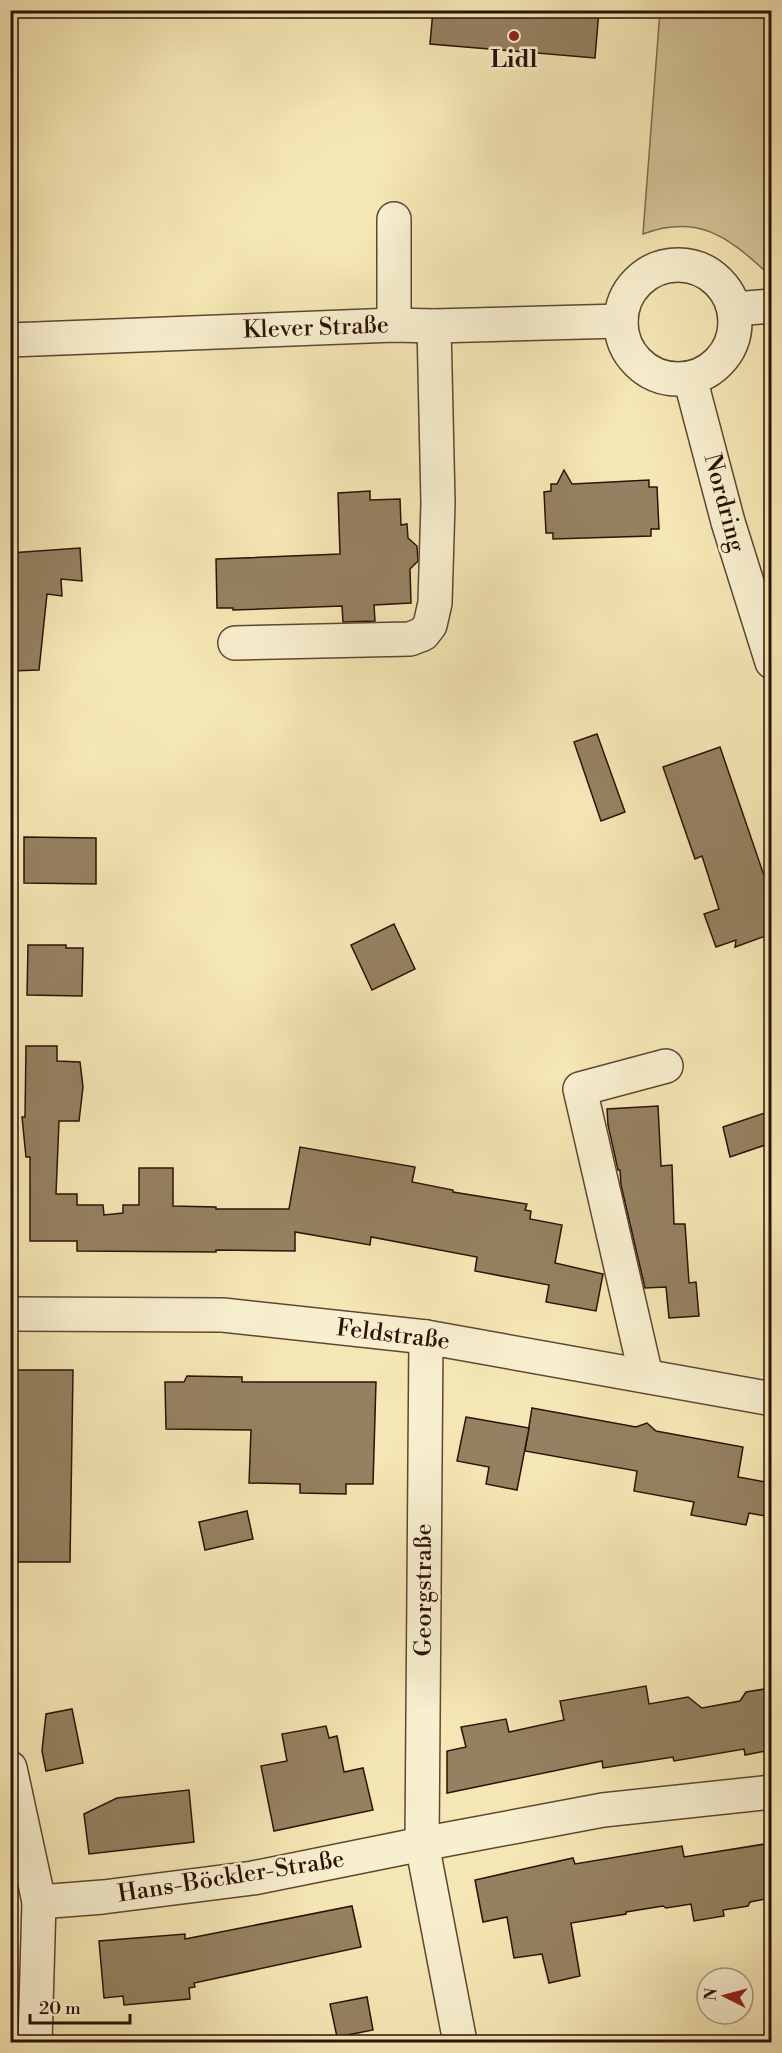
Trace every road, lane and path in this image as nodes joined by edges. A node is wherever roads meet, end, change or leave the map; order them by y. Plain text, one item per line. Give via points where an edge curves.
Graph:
1 (394, 219) dead end
2 (771, 306) edge
3 (734, 309) junction
4 (621, 321) junction
5 (394, 325) junction
6 (434, 326) junction
7 (10, 340) edge
8 (690, 378) junction
9 (235, 643) dead end
10 (771, 662) edge
11 (666, 1066) dead end
12 (10, 1314) edge
13 (426, 1337) junction
14 (646, 1376) junction
15 (771, 1399) edge
16 (10, 1768) edge
17 (771, 1792) edge
18 (422, 1844) junction
19 (39, 1902) junction
20 (35, 2043) edge
21 (460, 2043) edge

1 - 5 street
2 - 3 street
3 - 4 street via 727,291 714,277 697,267 679,264 645,274 624,303
3 - 8 street via 736,327 731,345 707,372
4 - 6 street, Klever Straße
4 - 8 street via 626,345 642,366 656,375
5 - 6 street, Klever Straße
5 - 7 street, Klever Straße
6 - 9 street via 438,503 435,603 429,625 423,634 410,639
8 - 10 street, Nordring
11 - 14 street via 580,1089
12 - 13 street, Feldstraße via 223,1315
13 - 14 street, Feldstraße
13 - 18 street, Georgstraße
14 - 15 street, Feldstraße
16 - 19 street
17 - 18 street via 603,1810
18 - 19 street, Hans-Böckler-Straße via 253,1878
18 - 21 street, Georgstraße
19 - 20 street

